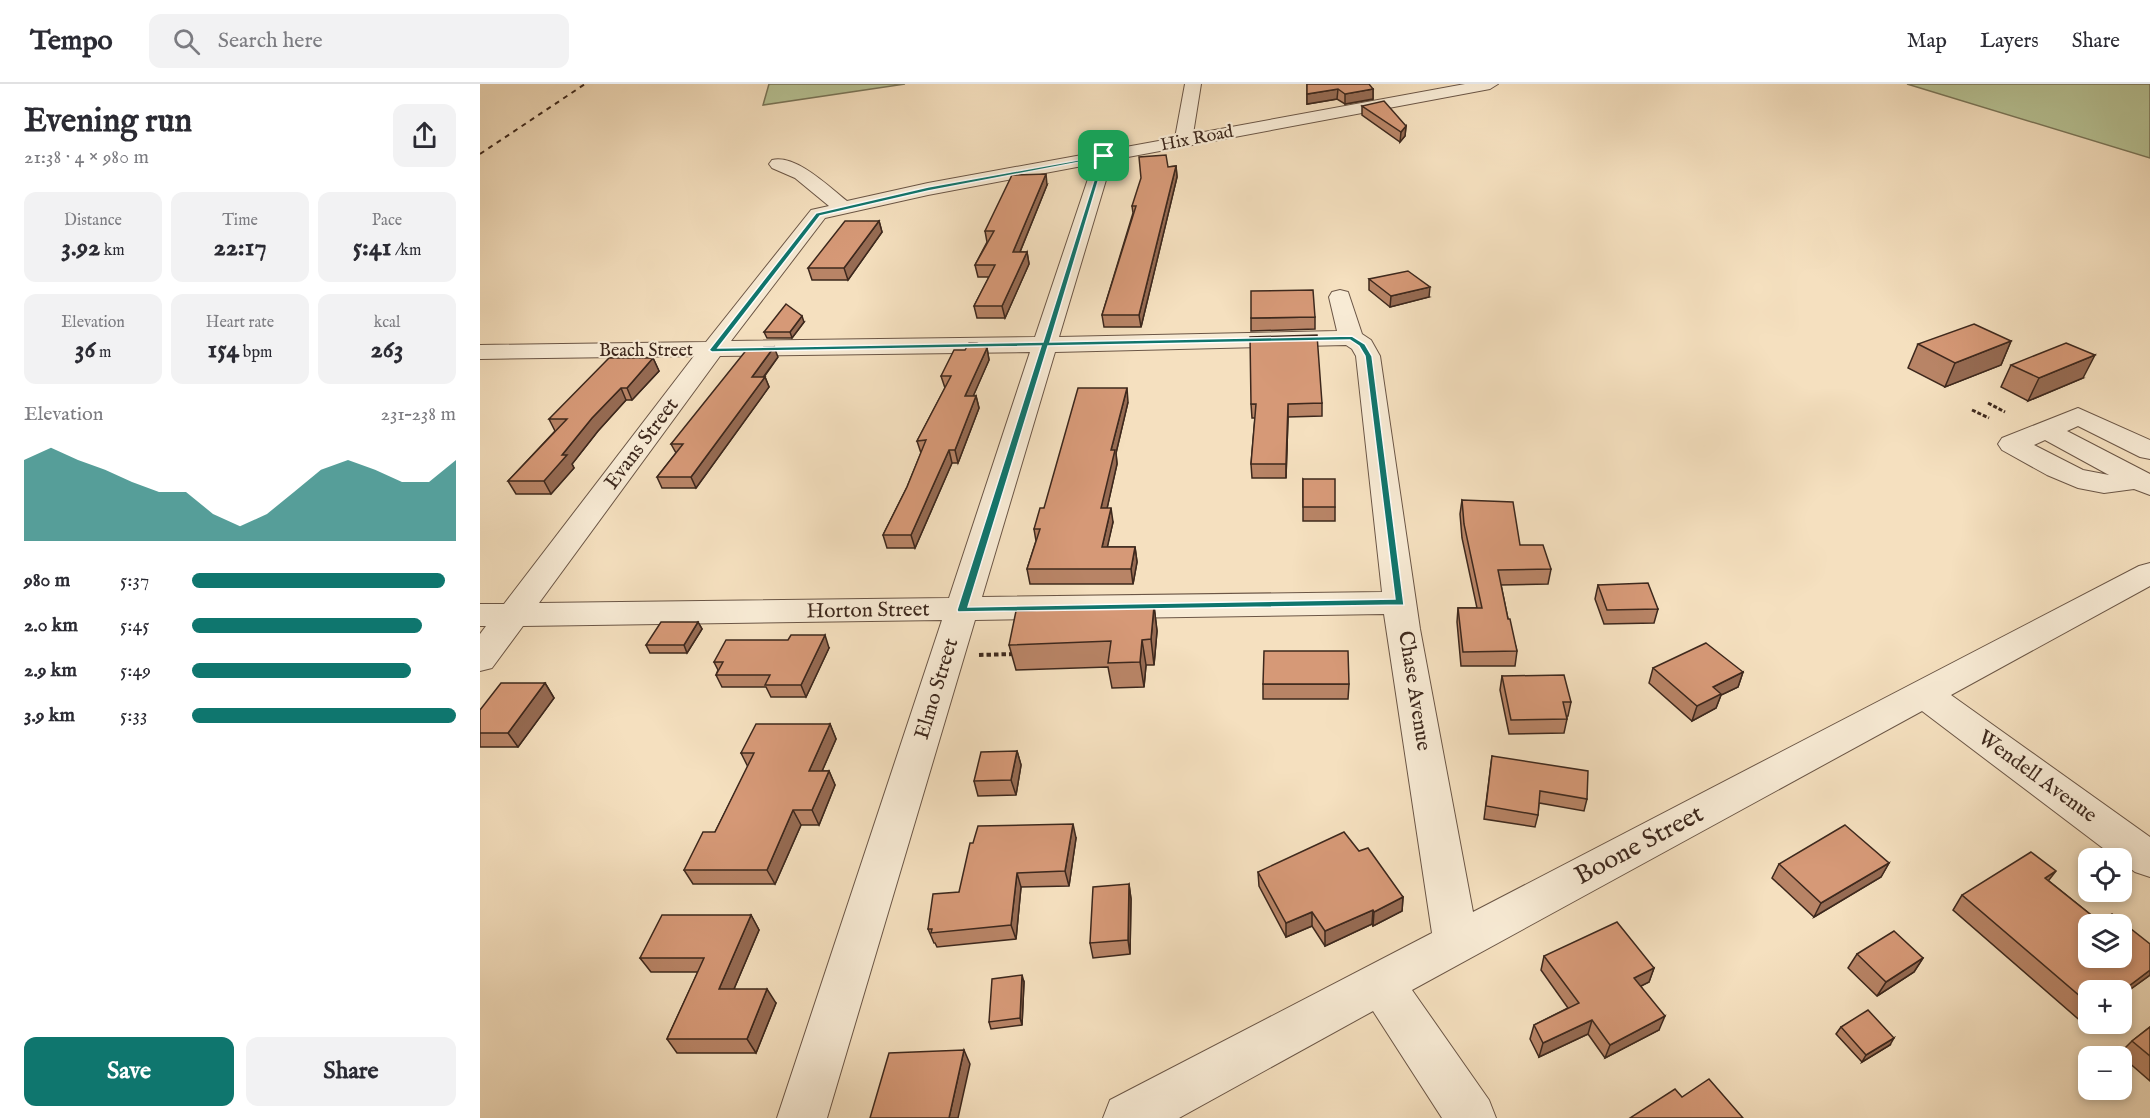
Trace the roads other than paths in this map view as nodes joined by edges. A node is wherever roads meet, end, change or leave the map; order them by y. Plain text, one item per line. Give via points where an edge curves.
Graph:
1 (1193, 84) edge
2 (1490, 84) edge
3 (1183, 141) junction
4 (1104, 156) junction
5 (778, 164) dead end
6 (842, 207) junction
7 (806, 230) joint
8 (1340, 297) dead end
9 (1352, 338) junction
10 (1046, 344) junction
11 (712, 350) junction
12 (480, 352) edge
13 (2150, 451) edge
14 (2144, 482) edge
15 (2150, 573) edge
16 (1401, 603) junction
17 (962, 610) junction
18 (480, 615) edge
19 (514, 615) junction
20 (480, 660) edge
21 (1924, 694) junction
22 (2150, 860) edge
23 (1456, 942) junction
24 (1381, 983) junction
25 (802, 1118) edge
26 (1128, 1118) edge
27 (1471, 1118) edge

1 - 3 street
2 - 3 street, Hix Road
3 - 4 street, Hix Road
4 - 6 street, Hix Road
4 - 10 street, Elmo Street
5 - 6 street via 802,174
6 - 7 street, Hix Road via 818,214
7 - 11 street, Evans Street
8 - 9 street, Chase Avenue
9 - 10 street, Beach Street
9 - 16 street, Chase Avenue via 1368,356
10 - 11 street, Beach Street
10 - 17 street, Elmo Street
11 - 12 street, Beach Street
11 - 19 street, Evans Street
13 - 14 street via 2078,416 2012,444 2087,483
15 - 21 street, Boone Street
16 - 17 street, Horton Street
16 - 23 street, Chase Avenue
17 - 19 street, Horton Street
17 - 25 street, Elmo Street
18 - 19 street, Horton Street
19 - 20 street, Evans Street
21 - 22 street, Wendell Avenue
21 - 23 street, Boone Street
23 - 24 street, Boone Street
24 - 26 street, Boone Street
24 - 27 street

